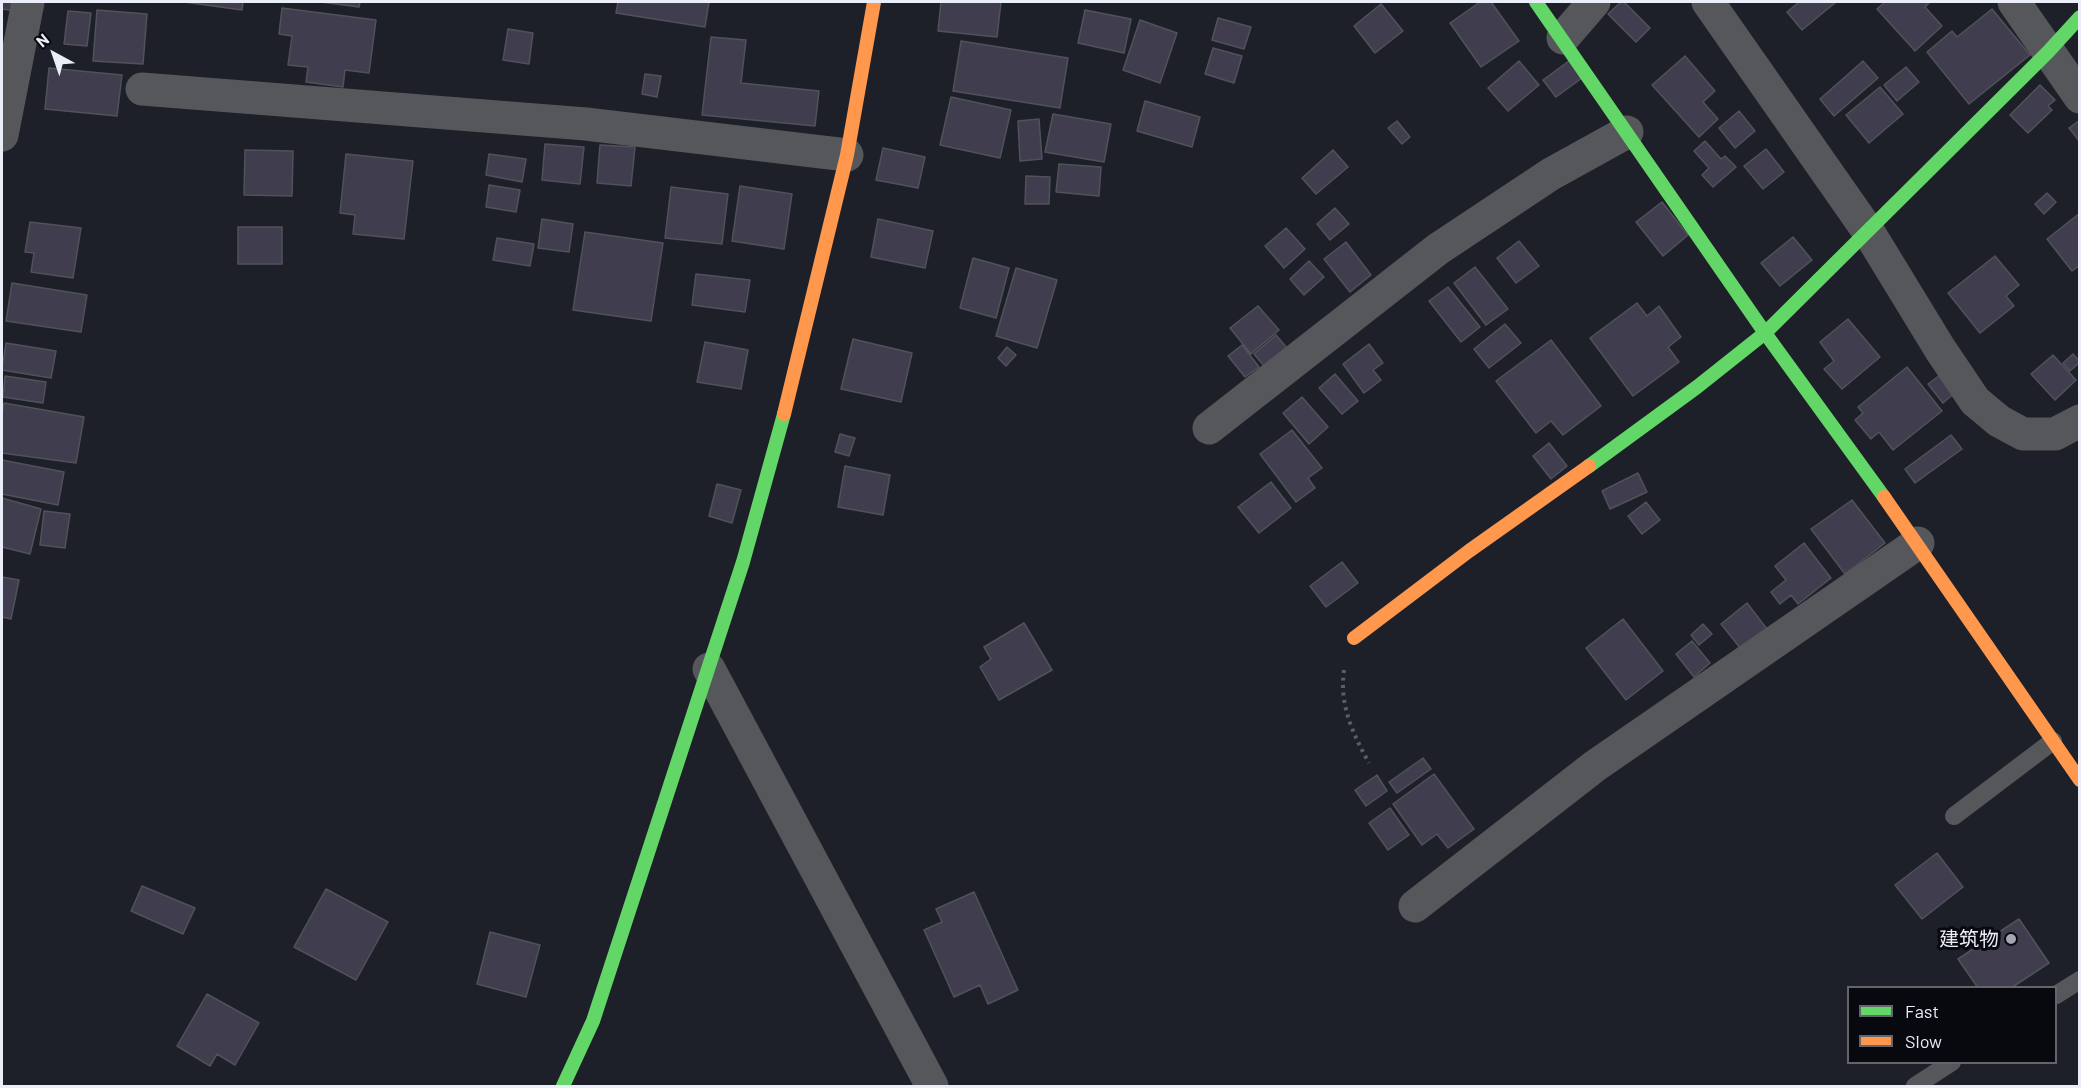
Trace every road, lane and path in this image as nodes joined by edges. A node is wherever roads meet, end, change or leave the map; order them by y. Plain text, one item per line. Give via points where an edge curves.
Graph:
1 (28, 2) edge
2 (874, 2) edge
3 (1536, 2) edge
4 (1594, 2) edge
5 (1708, 2) edge
6 (2014, 2) edge
7 (2079, 17) edge
8 (1563, 38) junction
9 (2048, 52) junction
10 (142, 89) dead end
11 (2079, 97) edge
12 (1627, 132) junction
13 (2, 135) edge
14 (847, 155) junction
15 (1868, 231) junction
16 (1765, 333) junction
17 (2079, 421) edge
18 (1209, 428) dead end
19 (1918, 543) junction
20 (1354, 638) joint
21 (709, 669) junction
22 (2053, 741) junction
23 (1369, 763) dead end
24 (2079, 780) edge
25 (1954, 816) dead end
26 (1415, 906) dead end
27 (2079, 980) edge
28 (2057, 994) edge
29 (1949, 1064) edge
30 (563, 1086) edge
31 (932, 1086) edge
32 (1915, 1086) edge

1 - 13 street
2 - 14 street
3 - 8 street
4 - 8 street
5 - 15 street
6 - 9 street
7 - 9 street
8 - 12 street
9 - 11 street
9 - 15 street
10 - 14 street via 586,124
12 - 16 street
12 - 18 street via 1551,174 1438,249
14 - 21 street via 774,456
15 - 16 street
15 - 17 street via 1975,401 2023,434 2055,434
16 - 19 street
16 - 20 street via 1706,382
19 - 22 street
19 - 26 street via 1595,766
20 - 23 path via 1342,689 1347,717
21 - 30 street via 593,1021
21 - 31 street
22 - 24 street
22 - 25 lane
27 - 28 lane
29 - 32 lane

